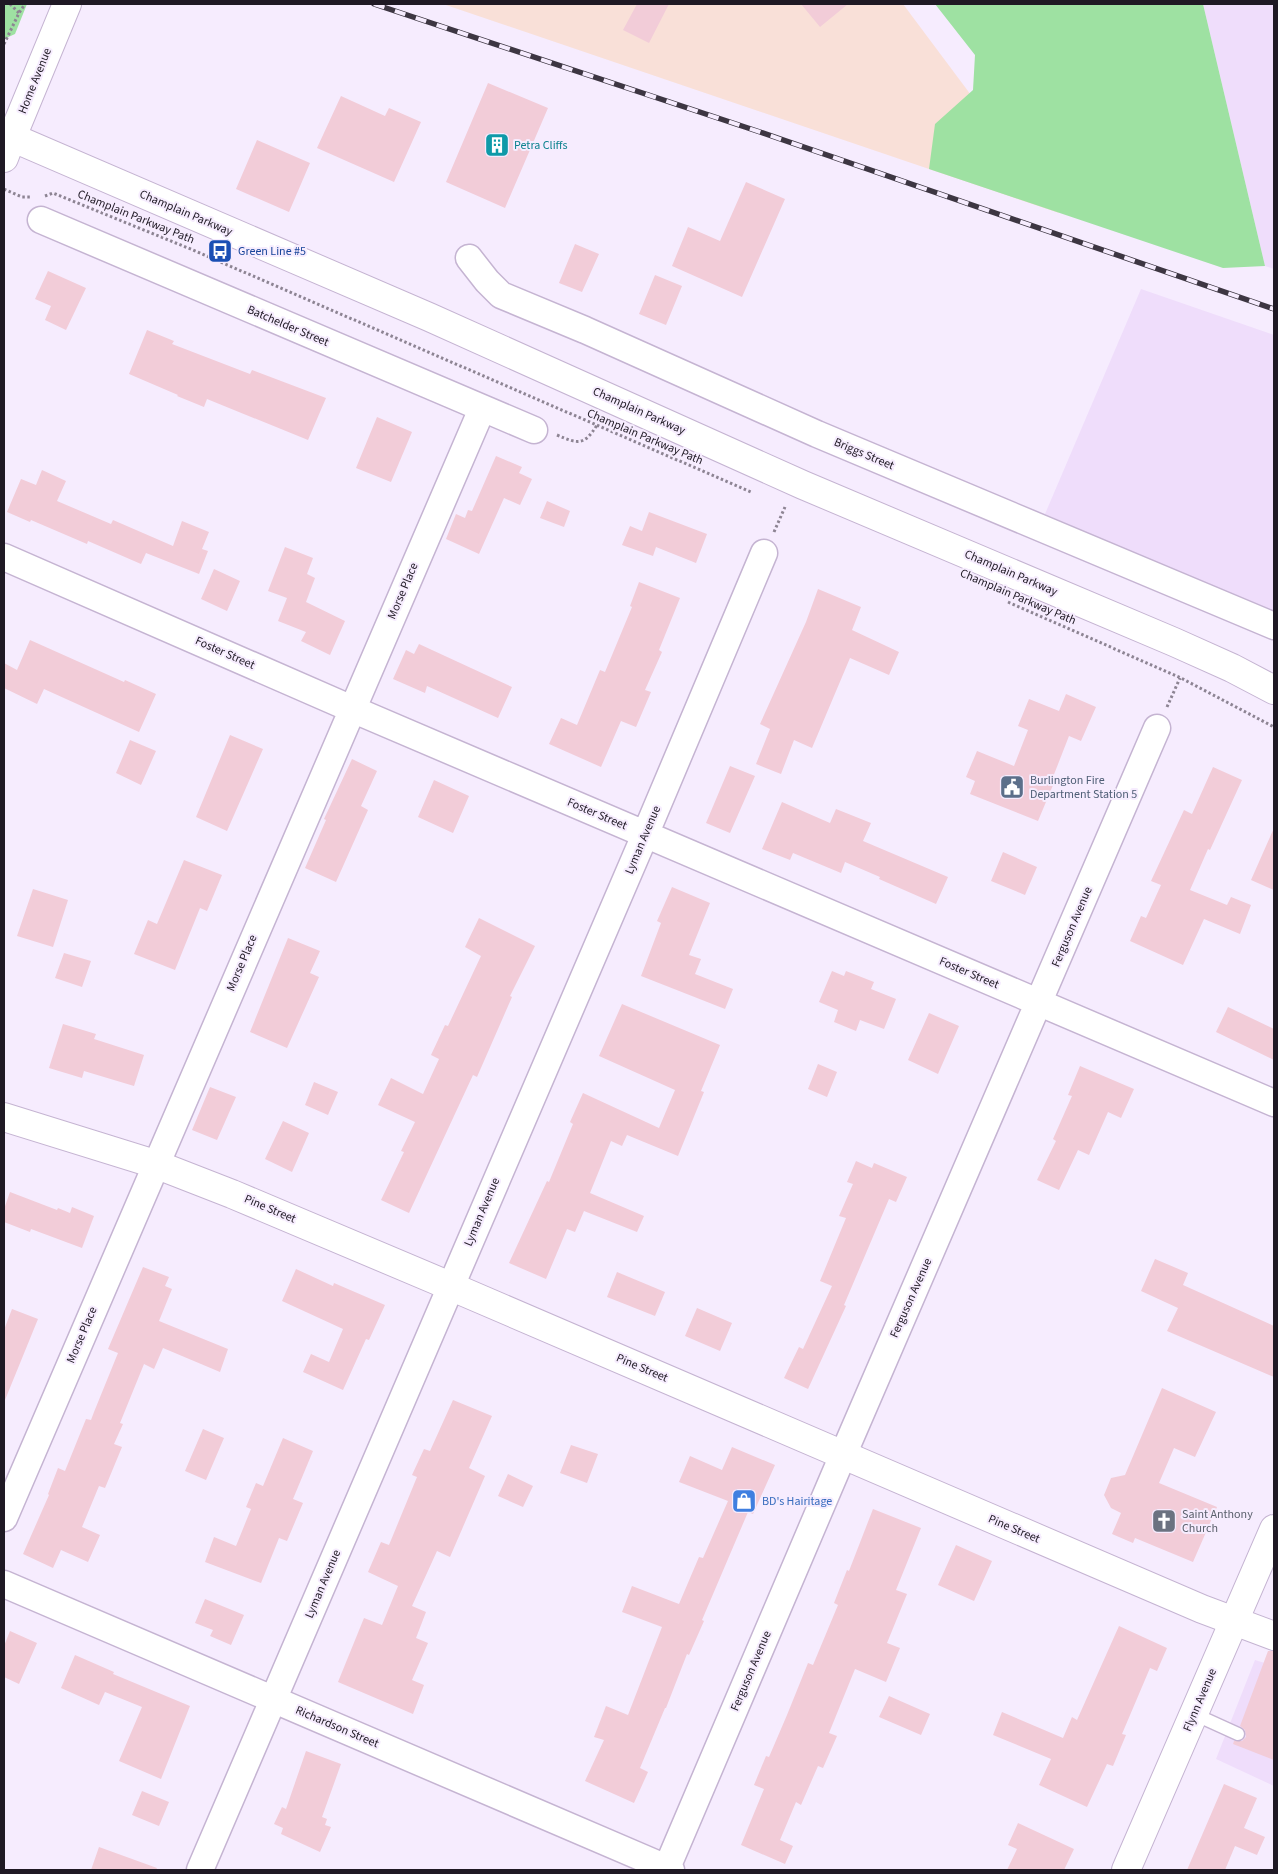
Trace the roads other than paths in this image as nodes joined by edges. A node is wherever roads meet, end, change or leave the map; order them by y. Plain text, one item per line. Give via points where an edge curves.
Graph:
1 (67, 4) edge
2 (7, 143) edge
3 (41, 220) dead end
4 (469, 258) dead end
5 (482, 409) junction
6 (534, 430) road end
7 (764, 553) dead end
8 (4, 557) edge
9 (1274, 626) edge
10 (1274, 690) edge
11 (352, 709) junction
12 (1157, 728) road end
13 (645, 835) junction
14 (1039, 1003) junction
15 (1274, 1103) edge
16 (4, 1117) edge
17 (155, 1164) junction
18 (450, 1286) junction
19 (842, 1455) junction
20 (4, 1518) edge
21 (1274, 1529) edge
22 (4, 1584) edge
23 (1234, 1622) junction
24 (1274, 1636) edge
25 (274, 1700) junction
26 (1194, 1714) junction
27 (1238, 1734) dead end
28 (200, 1870) edge
29 (668, 1870) edge
30 (1126, 1870) edge

1 - 2 main road, Home Avenue
2 - 10 main road, Champlain Parkway via 429,317 803,485 1182,645
3 - 5 street, Batchelder Street
4 - 9 street, Briggs Street via 501,295 817,434
5 - 6 street, Batchelder Street
5 - 11 street, Morse Place
7 - 13 street, Lyman Avenue
8 - 11 street, Foster Street
11 - 13 street, Foster Street
11 - 17 street, Morse Place
12 - 14 street, Ferguson Avenue
13 - 14 street, Foster Street
13 - 18 street, Lyman Avenue
14 - 15 street, Foster Street
14 - 19 street, Ferguson Avenue
16 - 17 main road, Pine Street
17 - 18 main road, Pine Street
17 - 20 street, Morse Place
18 - 19 main road, Pine Street
18 - 25 street, Lyman Avenue
19 - 23 main road, Pine Street
19 - 29 street, Ferguson Avenue
21 - 23 main road, Flynn Avenue
22 - 25 street, Richardson Street
23 - 24 main road, Pine Street
23 - 26 main road, Flynn Avenue
25 - 28 street, Lyman Avenue
25 - 29 street, Richardson Street
26 - 27 lane
26 - 30 main road, Flynn Avenue

